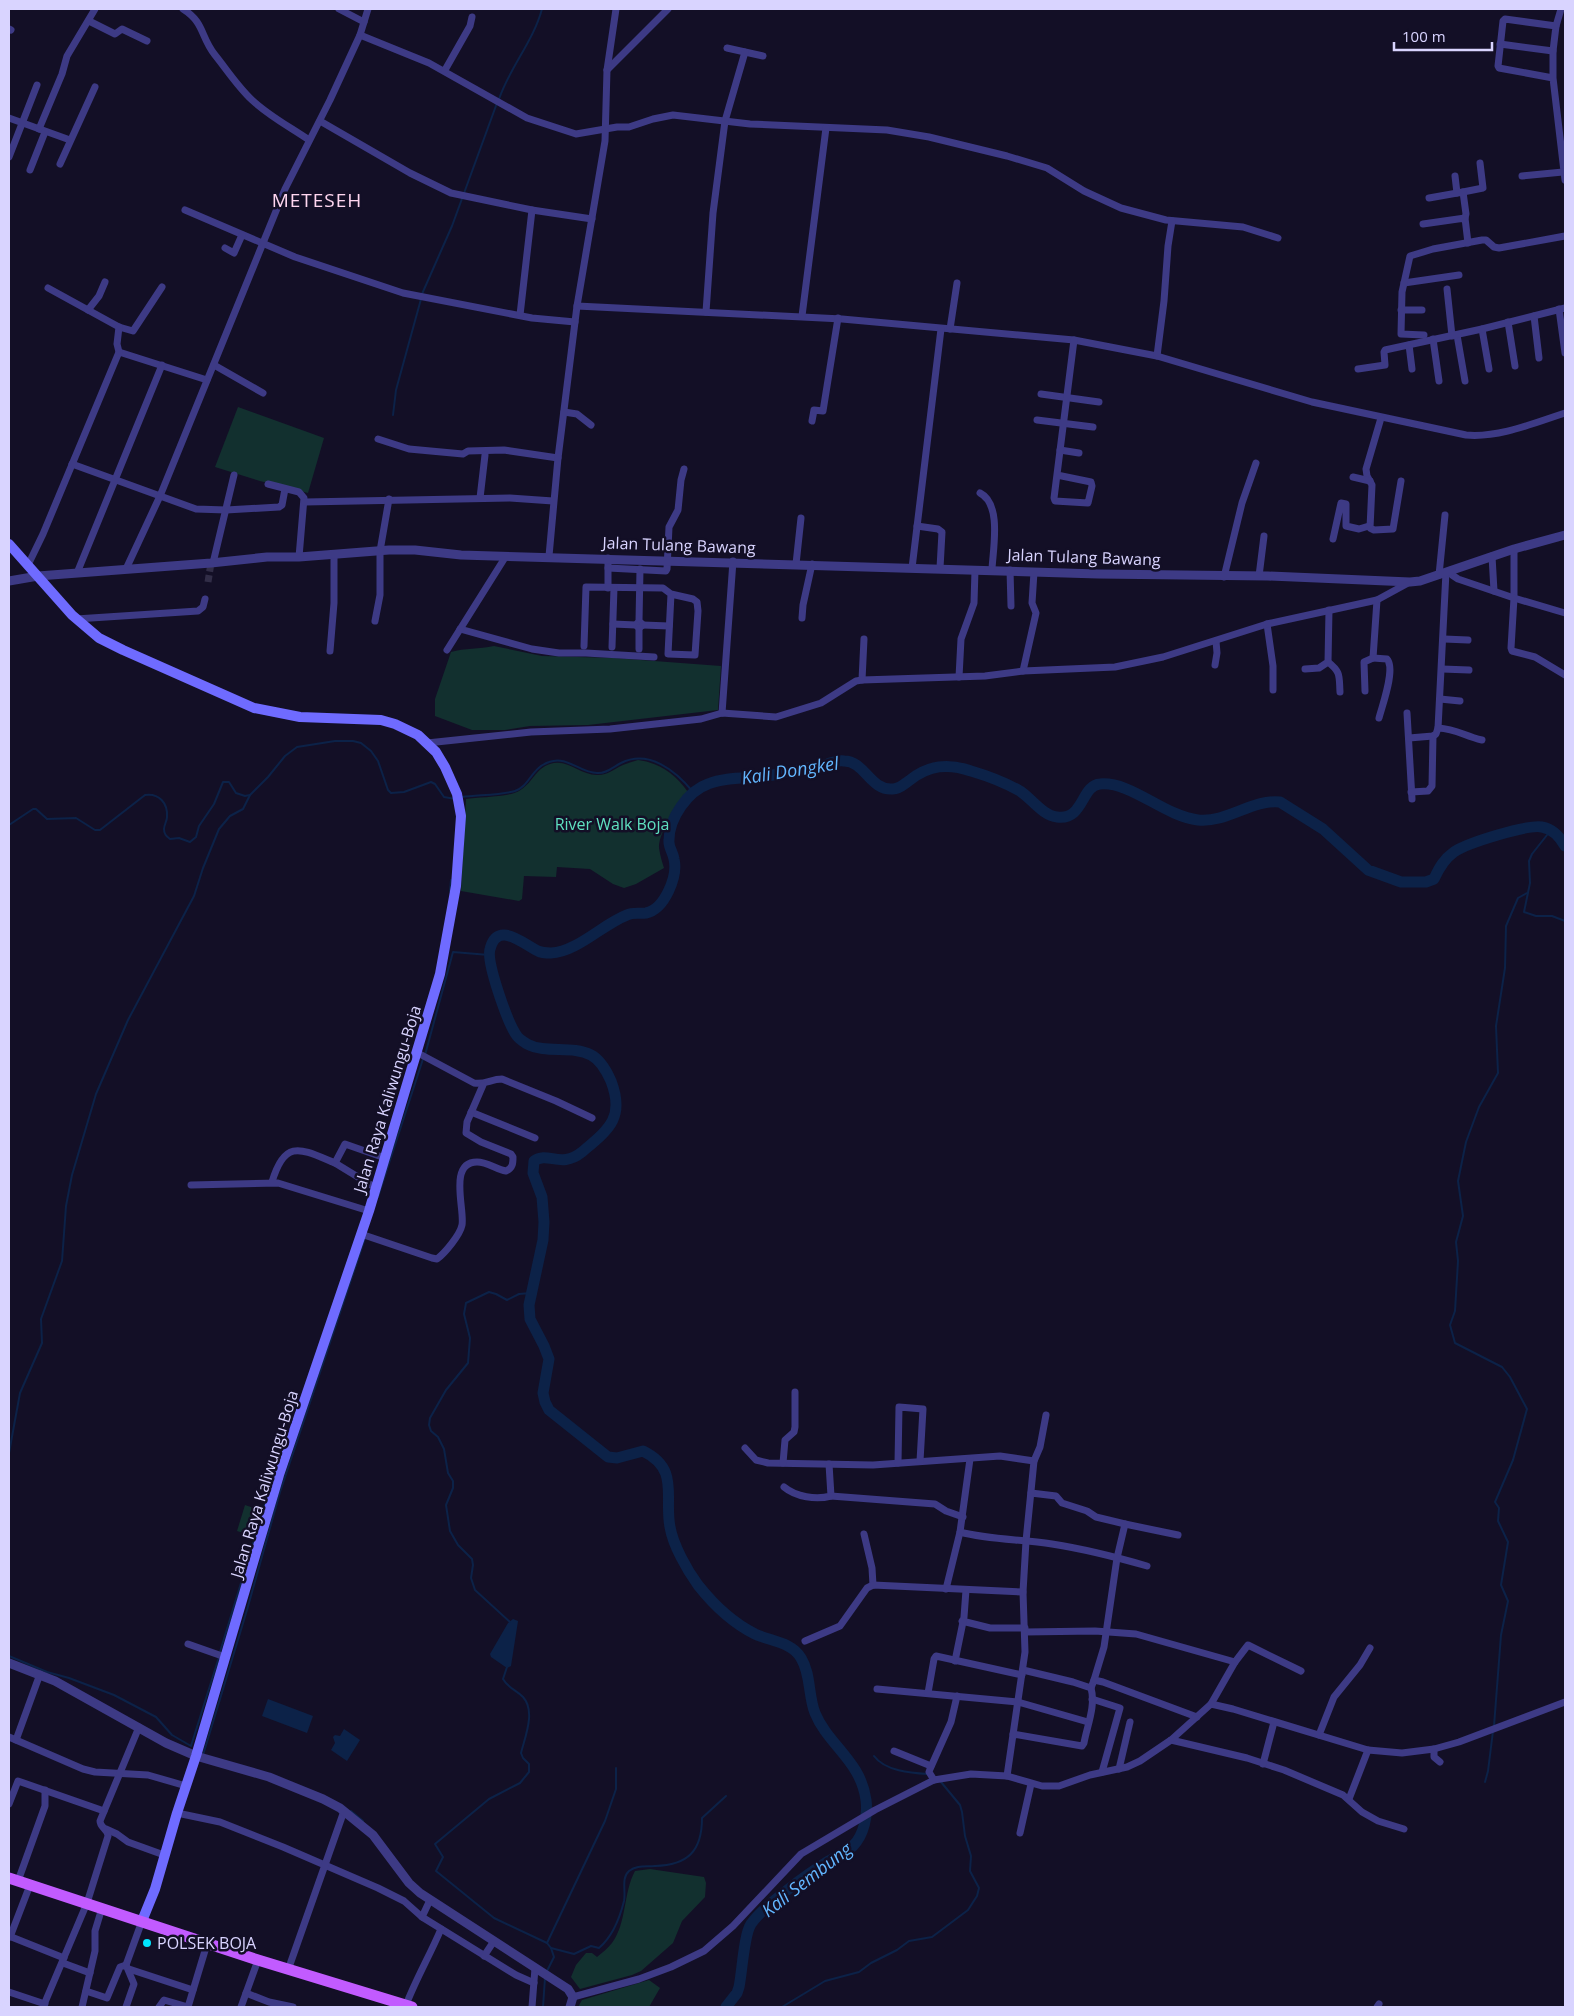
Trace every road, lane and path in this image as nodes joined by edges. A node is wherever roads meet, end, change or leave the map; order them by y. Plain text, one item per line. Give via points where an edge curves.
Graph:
1 (95, 9) edge
2 (183, 9) edge
3 (339, 9) edge
4 (368, 9) edge
5 (616, 9) edge
6 (668, 9) edge
7 (1560, 9) edge
8 (472, 18) dead end
9 (89, 21) junction
10 (364, 22) junction
11 (1556, 26) junction
12 (360, 35) junction
13 (147, 41) dead end
14 (1500, 44) junction
15 (727, 48) dead end
16 (1553, 51) junction
17 (744, 52) junction
18 (763, 56) dead end
19 (445, 70) junction
20 (607, 70) junction
21 (1553, 78) junction
22 (37, 85) dead end
23 (95, 87) dead end
24 (9, 118) edge
25 (320, 121) junction
26 (725, 121) junction
27 (22, 123) junction
28 (826, 128) junction
29 (42, 130) junction
30 (605, 130) junction
31 (70, 140) junction
32 (309, 140) junction
33 (9, 157) edge
34 (1480, 163) dead end
35 (60, 164) dead end
36 (30, 170) dead end
37 (1563, 172) junction
38 (1455, 176) dead end
39 (1522, 176) dead end
40 (1565, 180) edge
41 (1460, 193) junction
42 (1429, 198) dead end
43 (185, 210) dead end
44 (532, 210) junction
45 (1465, 218) junction
46 (592, 219) junction
47 (1172, 221) junction
48 (1423, 224) dead end
49 (242, 235) junction
50 (1565, 236) edge
51 (1278, 238) dead end
52 (262, 243) junction
53 (1468, 243) junction
54 (225, 248) dead end
55 (1459, 275) dead end
56 (106, 282) dead end
57 (957, 283) dead end
58 (1404, 283) junction
59 (162, 287) dead end
60 (48, 288) dead end
61 (1447, 289) dead end
62 (578, 306) junction
63 (1562, 308) edge
64 (88, 310) junction
65 (1401, 310) junction
66 (1422, 310) dead end
67 (706, 312) junction
68 (520, 314) junction
69 (802, 316) junction
70 (1534, 316) junction
71 (838, 318) junction
72 (575, 322) junction
73 (1508, 322) junction
74 (119, 327) junction
75 (941, 328) junction
76 (950, 329) junction
77 (1482, 329) junction
78 (1424, 335) dead end
79 (1454, 335) junction
80 (1433, 339) junction
81 (1074, 340) junction
82 (1409, 345) junction
83 (119, 352) junction
84 (1565, 353) edge
85 (1157, 356) junction
86 (1539, 358) dead end
87 (162, 365) junction
88 (214, 365) junction
89 (1515, 366) dead end
90 (1358, 369) dead end
91 (1412, 369) dead end
92 (1489, 370) dead end
93 (208, 380) junction
94 (1439, 381) dead end
95 (1465, 381) dead end
96 (263, 393) dead end
97 (1041, 394) dead end
98 (1066, 397) junction
99 (1099, 402) dead end
100 (564, 412) junction
101 (1565, 413) edge
102 (1381, 418) junction
103 (1037, 420) dead end
104 (812, 421) dead end
105 (1063, 423) junction
106 (591, 424) dead end
107 (1093, 427) dead end
108 (378, 439) dead end
109 (1060, 450) junction
110 (1079, 453) dead end
111 (485, 455) dead end
112 (558, 458) junction
113 (1256, 463) dead end
114 (72, 464) junction
115 (684, 469) dead end
116 (234, 474) dead end
117 (1057, 475) junction
118 (1352, 477) dead end
119 (116, 480) junction
120 (1370, 481) junction
121 (1401, 481) dead end
122 (268, 484) dead end
123 (285, 489) junction
124 (980, 493) dead end
125 (160, 496) junction
126 (476, 498) junction
127 (389, 499) junction
128 (1046, 499) dead end
129 (553, 501) junction
130 (1055, 501) junction
131 (305, 502) junction
132 (226, 510) junction
133 (1445, 515) dead end
134 (801, 518) dead end
135 (917, 526) junction
136 (1337, 526) junction
137 (1346, 526) junction
138 (1369, 526) junction
139 (1565, 535) edge
140 (1264, 536) dead end
141 (1333, 539) dead end
142 (9, 544) edge
143 (1514, 549) junction
144 (380, 551) junction
145 (334, 554) junction
146 (506, 556) junction
147 (549, 556) junction
148 (1492, 556) junction
149 (299, 557) junction
150 (666, 560) junction
151 (733, 561) junction
152 (213, 563) junction
153 (608, 563) junction
154 (796, 564) junction
155 (812, 564) junction
156 (28, 565) junction
157 (912, 568) junction
158 (940, 568) junction
159 (640, 569) junction
160 (992, 569) junction
161 (126, 570) junction
162 (974, 570) junction
163 (1010, 570) junction
164 (1034, 572) junction
165 (1445, 572) junction
166 (77, 573) junction
167 (38, 576) junction
168 (1259, 576) junction
169 (1224, 577) junction
170 (9, 581) edge
171 (1410, 582) junction
172 (611, 588) junction
173 (640, 588) junction
174 (1494, 591) junction
175 (671, 594) junction
176 (1514, 598) junction
177 (205, 599) dead end
178 (1377, 600) junction
179 (1011, 606) dead end
180 (1329, 610) junction
181 (1565, 613) edge
182 (802, 618) dead end
183 (75, 619) junction
184 (375, 621) dead end
185 (613, 624) junction
186 (1267, 624) junction
187 (640, 625) junction
188 (669, 626) junction
189 (460, 628) junction
190 (864, 639) dead end
191 (1444, 639) junction
192 (1468, 640) dead end
193 (1216, 641) junction
194 (584, 646) dead end
195 (612, 647) dead end
196 (639, 649) dead end
197 (446, 650) dead end
198 (330, 651) dead end
199 (654, 657) dead end
200 (1373, 658) junction
201 (1328, 662) junction
202 (1215, 665) dead end
203 (1305, 669) dead end
204 (1442, 669) junction
205 (1469, 670) dead end
206 (1023, 671) junction
207 (1565, 675) edge
208 (959, 677) junction
209 (862, 680) junction
210 (1272, 690) dead end
211 (1365, 691) dead end
212 (1340, 692) dead end
213 (1440, 699) junction
214 (1460, 701) dead end
215 (722, 713) junction
216 (1407, 713) dead end
217 (1378, 718) dead end
218 (1438, 728) junction
219 (1434, 736) junction
220 (1408, 738) junction
221 (1482, 740) dead end
222 (427, 743) junction
223 (419, 1054) junction
224 (482, 1085) junction
225 (471, 1112) junction
226 (592, 1118) dead end
227 (535, 1138) dead end
228 (383, 1157) junction
229 (335, 1163) junction
230 (272, 1182) junction
231 (191, 1185) dead end
232 (374, 1186) junction
233 (366, 1210) junction
234 (365, 1235) junction
235 (795, 1392) dead end
236 (1046, 1415) dead end
237 (744, 1448) dead end
238 (970, 1459) junction
239 (920, 1461) junction
240 (1034, 1461) junction
241 (783, 1463) junction
242 (898, 1463) junction
243 (829, 1464) junction
244 (784, 1487) dead end
245 (1031, 1493) junction
246 (831, 1496) junction
247 (963, 1517) junction
248 (1125, 1524) junction
249 (960, 1532) junction
250 (864, 1534) dead end
251 (1178, 1535) dead end
252 (1026, 1541) junction
253 (1117, 1558) junction
254 (1147, 1566) dead end
255 (872, 1585) junction
256 (946, 1589) junction
257 (966, 1590) junction
258 (1022, 1592) junction
259 (962, 1621) junction
260 (1025, 1630) junction
261 (1106, 1632) junction
262 (805, 1641) dead end
263 (188, 1644) dead end
264 (1370, 1648) dead end
265 (225, 1657) junction
266 (955, 1661) junction
267 (1235, 1662) junction
268 (9, 1663) edge
269 (1301, 1671) dead end
270 (1022, 1672) junction
271 (40, 1674) junction
272 (1094, 1680) junction
273 (1091, 1688) junction
274 (877, 1689) dead end
275 (928, 1693) junction
276 (957, 1696) junction
277 (1092, 1699) junction
278 (1018, 1702) junction
279 (1565, 1702) edge
280 (1211, 1704) junction
281 (1197, 1717) junction
282 (1088, 1722) junction
283 (1130, 1722) dead end
284 (1274, 1722) junction
285 (139, 1727) junction
286 (1013, 1734) junction
287 (1318, 1735) junction
288 (12, 1738) edge
289 (1172, 1740) junction
290 (1434, 1749) junction
291 (1368, 1750) junction
292 (894, 1751) dead end
293 (196, 1756) junction
294 (1440, 1762) dead end
295 (1263, 1764) junction
296 (1119, 1769) junction
297 (1102, 1772) junction
298 (119, 1773) junction
299 (934, 1775) junction
300 (1007, 1776) junction
301 (1031, 1784) junction
302 (186, 1786) junction
303 (45, 1790) junction
304 (1349, 1799) junction
305 (9, 1804) edge
306 (104, 1811) junction
307 (344, 1811) junction
308 (177, 1813) junction
309 (106, 1829) junction
310 (1404, 1829) dead end
311 (1020, 1833) dead end
312 (164, 1855) junction
313 (325, 1866) junction
314 (13, 1880) edge
315 (30, 1885) junction
316 (430, 1900) junction
317 (86, 1903) junction
318 (102, 1908) junction
319 (422, 1917) junction
320 (142, 1921) junction
321 (441, 1929) junction
322 (10, 1936) edge
323 (494, 1941) junction
324 (207, 1944) junction
325 (481, 1954) junction
326 (64, 1960) junction
327 (258, 1960) junction
328 (127, 1967) junction
329 (537, 1969) junction
330 (288, 1970) junction
331 (90, 1973) junction
332 (534, 1982) junction
333 (193, 1990) junction
334 (86, 1991) junction
335 (9, 1992) edge
336 (246, 1993) junction
337 (573, 1997) junction
338 (44, 2006) edge
339 (409, 2006) edge
340 (82, 2007) edge
341 (126, 2007) edge
342 (159, 2007) edge
343 (188, 2007) edge
344 (241, 2007) edge
345 (293, 2007) edge
346 (532, 2007) edge
347 (570, 2007) edge

1 - 9 street
2 - 32 street via 198,21 214,54 252,100
3 - 10 street
4 - 10 street
5 - 20 street
6 - 20 street
7 - 11 street
8 - 19 street
9 - 13 street via 115,34 122,29
9 - 29 street via 67,56
10 - 12 street
11 - 14 street via 1507,18 1503,21
11 - 16 street
12 - 19 street
12 - 25 street
14 - 16 street
14 - 21 street via 1499,68
15 - 17 street
16 - 21 street
17 - 18 street
17 - 26 street
19 - 30 street via 527,118 576,134
20 - 30 street
21 - 37 street
22 - 27 street
23 - 31 street
24 - 27 street
25 - 32 street
25 - 44 street via 451,193
26 - 28 street
26 - 30 street via 673,115
26 - 67 street via 713,212
27 - 29 street
27 - 33 street
28 - 47 street via 887,130 1007,156 1047,168 1084,191 1121,208
28 - 69 street
29 - 31 street
29 - 36 street
30 - 46 street
31 - 35 street
32 - 52 street
34 - 41 street via 1483,188
37 - 39 street
37 - 40 street
38 - 41 street
41 - 42 street
41 - 45 street
43 - 49 street
44 - 46 street
44 - 68 street
45 - 48 street
45 - 53 street
46 - 62 street
47 - 51 street via 1243,227
47 - 85 street
49 - 52 street
49 - 54 street via 234,252
50 - 53 street via 1499,248 1486,240
52 - 68 street via 403,294
52 - 88 street
53 - 58 street via 1410,256
55 - 58 street
56 - 64 street
57 - 76 street
58 - 65 street
59 - 74 street via 135,329
60 - 64 street
61 - 79 street
62 - 67 street
62 - 72 street
63 - 70 street
63 - 84 street
64 - 74 street
65 - 66 street
65 - 78 street via 1401,334
67 - 69 street
68 - 72 street
69 - 71 street
70 - 73 street
70 - 86 street
71 - 75 street
71 - 104 street via 823,411 814,410
72 - 100 street
73 - 77 street
73 - 89 street
74 - 83 street
75 - 76 street
75 - 135 street
76 - 81 street
77 - 79 street
77 - 92 street
79 - 80 street
79 - 95 street
80 - 82 street
80 - 94 street
81 - 85 street
81 - 98 street
82 - 90 street via 1385,350 1385,365
82 - 91 street
83 - 87 street
83 - 114 street
85 - 102 street via 1288,395
87 - 93 street
87 - 119 street
88 - 93 street
88 - 96 street
93 - 125 street
97 - 98 street
98 - 99 street
98 - 105 street
100 - 106 street via 577,414
100 - 112 street
101 - 102 street via 1479,436
102 - 120 street via 1366,469
103 - 105 street
105 - 107 street
105 - 109 street
108 - 112 street via 409,449 463,454 468,451 504,450
109 - 110 street
109 - 117 street
111 - 126 street
112 - 129 street
113 - 169 street
114 - 119 street
114 - 156 street
115 - 150 street via 678,510 669,527
116 - 132 street
117 - 130 street
117 - 130 street via 1089,481 1092,486 1090,500 1086,504
118 - 120 street
119 - 125 street
119 - 166 street
120 - 138 street
121 - 138 street via 1393,529 1374,530
122 - 123 street
123 - 131 street via 299,492
123 - 132 street via 281,507
124 - 160 street via 991,504 994,515
125 - 132 street via 196,509
125 - 161 street
126 - 127 street
126 - 129 street
127 - 131 street
127 - 144 street
128 - 130 street
129 - 147 street
131 - 149 street
132 - 152 street
133 - 165 street
134 - 154 street
135 - 157 street
135 - 158 street via 942,532
136 - 137 street
136 - 137 street via 1342,503 1346,504
136 - 141 street
137 - 138 street via 1359,529
139 - 143 street, Jalan Tulang Bawang
140 - 168 street
142 - 156 main road, Jalan Raya Kaliwungu-Boja
143 - 148 street, Jalan Tulang Bawang
143 - 176 street
144 - 145 street, Jalan Tulang Bawang
144 - 146 street, Jalan Tulang Bawang
144 - 184 street via 380,595
145 - 149 street, Jalan Tulang Bawang
145 - 198 street
146 - 147 street, Jalan Tulang Bawang
146 - 189 street
147 - 153 street, Jalan Tulang Bawang via 594,558
148 - 165 street, Jalan Tulang Bawang
148 - 174 street
149 - 152 street, Jalan Tulang Bawang
150 - 151 street, Jalan Tulang Bawang
150 - 153 street, Jalan Tulang Bawang
150 - 159 street via 666,570
151 - 154 street, Jalan Tulang Bawang
151 - 215 street
152 - 161 street, Jalan Tulang Bawang
153 - 159 street
153 - 172 street
154 - 155 street, Jalan Tulang Bawang
155 - 157 street, Jalan Tulang Bawang
155 - 182 street
156 - 167 main road, Jalan Raya Kaliwungu-Boja
157 - 158 street, Jalan Tulang Bawang
158 - 162 street, Jalan Tulang Bawang
159 - 173 street
160 - 162 street, Jalan Tulang Bawang
160 - 163 street, Jalan Tulang Bawang
161 - 166 street, Jalan Tulang Bawang
162 - 208 street via 974,603 961,639
163 - 164 street, Jalan Tulang Bawang
163 - 179 street
164 - 169 street, Jalan Tulang Bawang
164 - 206 street via 1032,603 1036,613
165 - 171 street, Jalan Tulang Bawang
165 - 174 street
165 - 191 street
166 - 167 street, Jalan Tulang Bawang
167 - 170 street, Jalan Tulang Bawang
167 - 183 main road, Jalan Raya Kaliwungu-Boja
168 - 169 street, Jalan Tulang Bawang
168 - 171 street, Jalan Tulang Bawang
171 - 178 street
172 - 173 street
172 - 185 street
172 - 194 street via 585,588
173 - 175 street via 662,588
173 - 187 street
174 - 176 street
175 - 188 street
175 - 188 street via 693,598 698,604 695,655 668,654
176 - 181 street
176 - 207 street via 1512,651 1535,657
177 - 183 street via 198,611
178 - 180 street
178 - 200 street
180 - 186 street
180 - 201 street
183 - 222 main road, Jalan Raya Kaliwungu-Boja via 99,638 122,650 254,708 300,717 381,720 418,735
185 - 187 street
185 - 195 street
186 - 193 street
186 - 210 street via 1273,666
187 - 188 street
187 - 196 street
189 - 197 street
189 - 199 street via 532,650
190 - 209 street
191 - 192 street
191 - 204 street
193 - 202 street
193 - 206 street via 1115,667
200 - 211 street via 1364,662
200 - 217 street via 1387,659 1390,664 1387,690
201 - 203 street via 1319,668
201 - 212 street via 1337,669
204 - 205 street
204 - 213 street
206 - 208 street
208 - 209 street
209 - 215 street via 821,703 776,716
213 - 214 street
213 - 218 street
215 - 222 street via 701,719 610,729 531,732
216 - 220 street
218 - 219 street
218 - 221 street via 1451,728
219 - 220 street
219 - 220 street via 1432,786 1428,791 1411,796
222 - 223 main road, Jalan Raya Kaliwungu-Boja via 445,766 458,798 461,825 448,932
223 - 224 street via 466,1080
223 - 228 main road, Jalan Raya Kaliwungu-Boja
224 - 225 street
224 - 226 street via 502,1079
225 - 227 street
225 - 234 street via 466,1133 511,1154 513,1163 506,1171 476,1162 464,1168 459,1188 462,1226 446,1252 437,1259 432,1258
228 - 229 street via 344,1144
228 - 232 main road, Jalan Raya Kaliwungu-Boja
229 - 230 street via 301,1150 289,1153 282,1157
229 - 232 street
230 - 231 street
230 - 233 street
232 - 233 main road, Jalan Raya Kaliwungu-Boja
233 - 234 main road, Jalan Raya Kaliwungu-Boja
234 - 265 main road, Jalan Raya Kaliwungu-Boja via 279,1475
235 - 241 street via 795,1427 785,1440
236 - 240 street
237 - 241 street via 760,1462
238 - 239 street
238 - 240 street via 1000,1456
238 - 247 street
239 - 242 street
239 - 242 street via 923,1409 899,1407
240 - 245 street
241 - 243 street
242 - 243 street
243 - 246 street
244 - 246 street via 801,1495
245 - 248 street via 1056,1496 1062,1503 1096,1517
245 - 252 street
246 - 247 street via 935,1504
247 - 249 street
248 - 251 street
248 - 253 street
249 - 252 street
249 - 256 street
250 - 255 street via 872,1568
252 - 253 street
252 - 258 street
253 - 254 street
253 - 261 street
255 - 256 street
255 - 262 street via 840,1626
256 - 257 street
257 - 258 street
257 - 259 street
258 - 260 street
259 - 260 street via 990,1628
259 - 266 street
260 - 261 street
260 - 270 street
261 - 267 street via 1136,1634
261 - 272 street
263 - 265 street
264 - 287 street via 1334,1697
265 - 293 main road, Jalan Raya Kaliwungu-Boja
266 - 270 street
266 - 275 street via 936,1656
267 - 269 street via 1248,1645
267 - 280 street
268 - 271 street
270 - 273 street
270 - 278 street
271 - 285 street
271 - 288 street
272 - 273 street
272 - 281 street
273 - 277 street
274 - 275 street
275 - 276 street
276 - 278 street
276 - 299 street
277 - 282 street
277 - 297 street via 1120,1708
278 - 282 street
278 - 286 street
279 - 290 street
280 - 281 street
280 - 284 street
281 - 289 street
282 - 286 street via 1082,1746
283 - 296 street
284 - 287 street
284 - 295 street
285 - 293 street
285 - 298 street
286 - 300 street
287 - 291 street
288 - 298 street via 83,1769
289 - 295 street
289 - 296 street via 1140,1761
290 - 291 street via 1402,1753
290 - 294 street via 1434,1757
291 - 304 street
292 - 299 street
293 - 302 main road, Jalan Raya Kaliwungu-Boja
293 - 307 street via 269,1777 323,1798
295 - 304 street via 1309,1780
296 - 297 street
297 - 301 street via 1059,1786
298 - 302 street via 148,1775
298 - 306 street
299 - 300 street
299 - 337 street via 801,1854 704,1951 639,1979
300 - 301 street
301 - 311 street
302 - 308 main road, Jalan Raya Kaliwungu-Boja
303 - 305 street via 17,1781
303 - 306 street
303 - 314 street via 44,1807
304 - 310 street via 1368,1816
306 - 309 street via 100,1823
307 - 313 street
307 - 316 street via 373,1835 409,1883
308 - 312 main road, Jalan Raya Kaliwungu-Boja
308 - 313 street via 220,1822
309 - 312 street via 128,1842
309 - 317 street via 108,1836
312 - 320 main road, Jalan Raya Kaliwungu-Boja
313 - 319 street via 404,1901
313 - 330 street
314 - 315 main road
315 - 317 main road
315 - 322 street
316 - 319 street
316 - 323 street
317 - 318 main road
317 - 326 street
318 - 320 main road
318 - 331 street via 95,1931
319 - 321 street
320 - 324 main road
320 - 328 street
321 - 325 street
321 - 339 street via 416,1978
322 - 326 street
323 - 325 street
323 - 329 street
324 - 327 main road
324 - 333 street
325 - 332 street
326 - 331 street
326 - 338 street
327 - 330 main road
327 - 336 street
328 - 333 street
328 - 334 street via 120,1967 107,1998
328 - 341 street via 134,1984
329 - 332 street
329 - 337 street via 568,1989
330 - 339 main road
331 - 334 street
332 - 346 street
333 - 343 street
334 - 340 street
335 - 338 street
336 - 344 street
336 - 345 street
337 - 347 street
342 - 343 street via 164,2000

